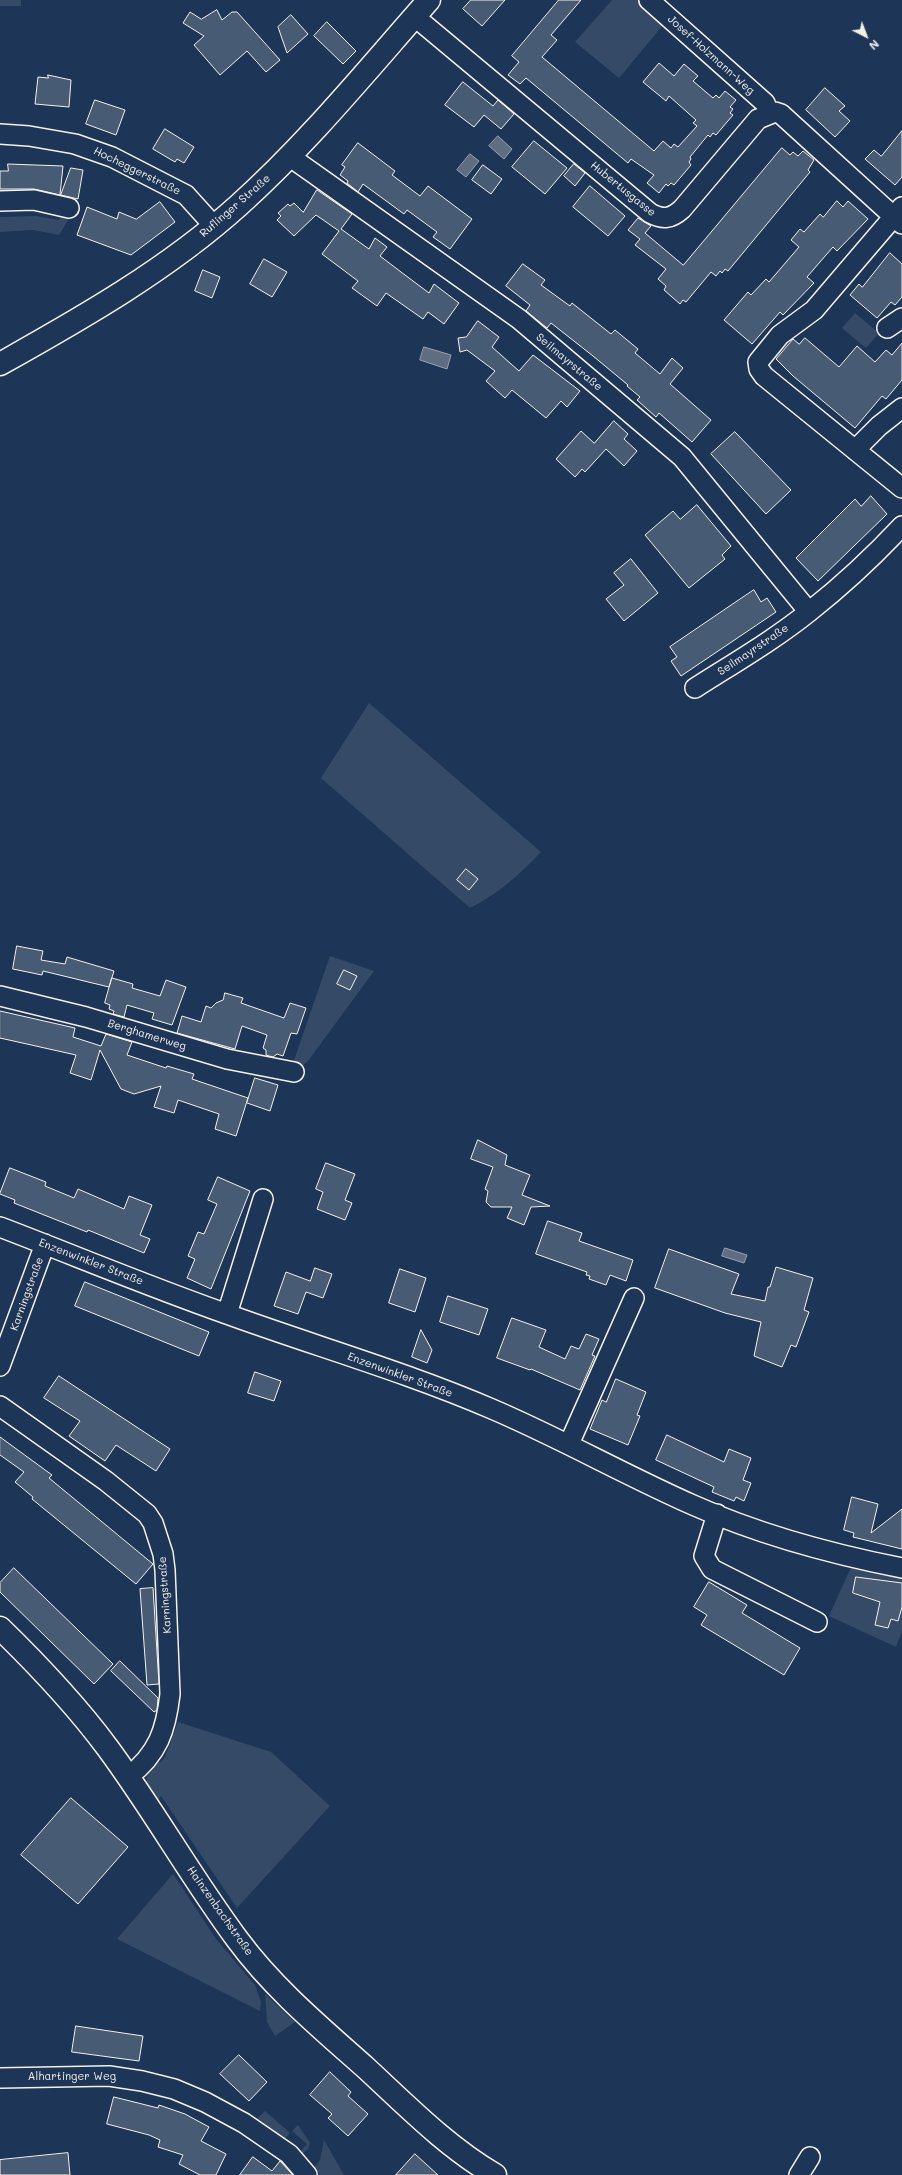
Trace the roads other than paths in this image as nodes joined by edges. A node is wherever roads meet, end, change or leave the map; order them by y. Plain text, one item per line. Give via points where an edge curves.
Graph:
1 (428, 0) edge
2 (649, 0) edge
3 (414, 16) junction
4 (769, 113) junction
5 (0, 134) edge
6 (289, 156) junction
7 (0, 201) edge
8 (68, 208) dead end
9 (899, 216) edge
10 (214, 226) junction
11 (0, 364) edge
12 (902, 408) edge
13 (856, 450) junction
14 (902, 488) edge
15 (902, 526) edge
16 (809, 612) junction
17 (695, 688) dead end
18 (0, 996) edge
19 (294, 1072) dead end
20 (262, 1199) dead end
21 (0, 1227) edge
22 (45, 1244) junction
23 (634, 1298) dead end
24 (227, 1314) junction
25 (0, 1366) edge
26 (0, 1406) edge
27 (569, 1444) junction
28 (717, 1514) junction
29 (902, 1568) edge
30 (817, 1622) dead end
31 (0, 1628) edge
32 (128, 1777) junction
33 (0, 2078) edge
34 (810, 2157) dead end
35 (488, 2173) edge
36 (307, 2175) edge
37 (798, 2175) edge

1 - 3 street, Ruflinger Straße
2 - 4 street, Josef-Holzmann-Weg via 765,103
3 - 4 street, Hubertusgasse via 650,213 660,218 675,215 682,209 758,119
3 - 6 street, Ruflinger Straße
4 - 9 street via 781,114
5 - 10 street, Hocheggerstraße via 75,144 112,157 186,195
6 - 10 street, Ruflinger Straße
6 - 16 street, Seilmayrstraße via 518,319 682,457
7 - 8 street via 34,200
9 - 13 street via 814,310 780,335 758,362 764,376
10 - 11 street, Ruflinger Straße via 191,245 96,309
12 - 13 street via 879,426
13 - 14 street
15 - 16 street, Seilmayrstraße via 877,553
16 - 17 street, Seilmayrstraße
18 - 19 street, Berghamerweg via 86,1016 227,1060
20 - 24 street
21 - 22 street, Enzenwinkler Straße
22 - 24 street, Enzenwinkler Straße
22 - 25 street, Karningstraße
23 - 27 street
24 - 27 street, Enzenwinkler Straße via 435,1387 490,1408
26 - 32 street, Karningstraße via 106,1481 148,1514 153,1524 163,1554 165,1570 170,1694 162,1736 142,1767
27 - 28 street, Enzenwinkler Straße via 695,1506
28 - 29 street, Enzenwinkler Straße via 799,1545
28 - 30 street via 704,1556 712,1569
31 - 32 street, Hainzenbachstraße via 61,1690
32 - 35 street, Hainzenbachstraße via 238,1940 271,1979 417,2115
33 - 36 street, Alhartinger Weg via 109,2076 174,2089 244,2123 289,2154
34 - 37 street

